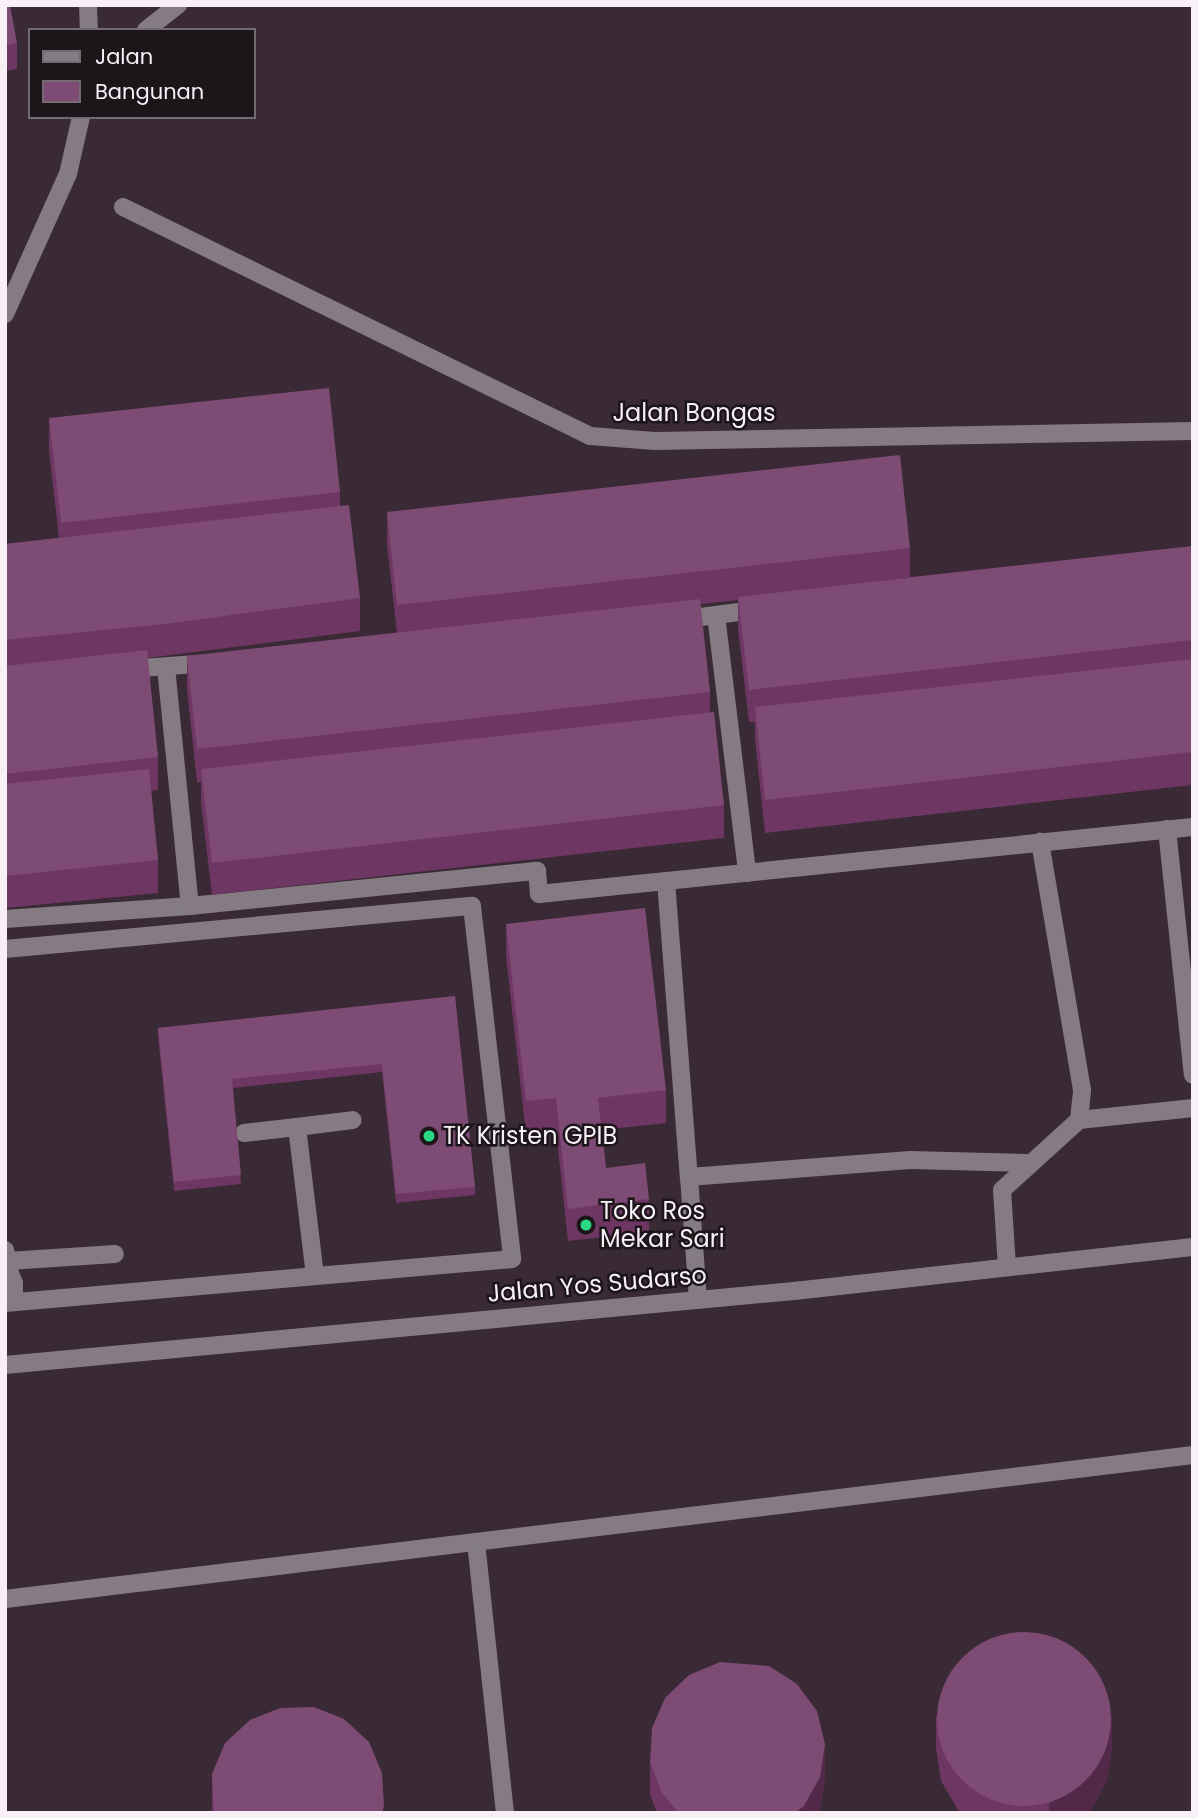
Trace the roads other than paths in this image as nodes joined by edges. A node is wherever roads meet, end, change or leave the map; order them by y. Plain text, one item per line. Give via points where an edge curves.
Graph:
1 (88, 5) edge
2 (178, 5) edge
3 (89, 28) edge
4 (149, 28) edge
5 (81, 119) edge
6 (123, 207) dead end
7 (5, 314) edge
8 (1193, 431) edge
9 (783, 606) edge
10 (716, 615) junction
11 (663, 622) edge
12 (230, 661) edge
13 (166, 667) junction
14 (102, 671) edge
15 (1193, 827) edge
16 (1167, 830) junction
17 (1040, 842) junction
18 (747, 873) junction
19 (666, 881) junction
20 (191, 906) junction
21 (5, 919) edge
22 (5, 949) edge
23 (1193, 1074) edge
24 (1193, 1108) edge
25 (353, 1120) dead end
26 (1079, 1120) junction
27 (297, 1127) junction
28 (244, 1133) dead end
29 (1026, 1163) junction
30 (688, 1177) junction
31 (1193, 1247) edge
32 (115, 1254) dead end
33 (6, 1257) edge
34 (1007, 1267) junction
35 (315, 1276) junction
36 (698, 1300) junction
37 (10, 1303) edge
38 (5, 1364) edge
39 (1193, 1455) edge
40 (475, 1542) junction
41 (5, 1599) edge
42 (505, 1813) edge

1 - 3 street
2 - 4 street
5 - 7 street via 68,174
6 - 8 street, Jalan Bongas via 590,436 655,441
9 - 10 street
10 - 11 street
10 - 18 street
12 - 13 street
13 - 14 street
13 - 20 street
15 - 16 street
16 - 17 street
16 - 23 street
17 - 18 street
17 - 26 street via 1078,1050 1083,1090
18 - 19 street
19 - 20 street via 539,894 537,871
19 - 30 street
20 - 21 street
22 - 35 street via 472,906 512,1259
24 - 26 street
25 - 27 street
26 - 29 street
27 - 28 street
27 - 35 street
29 - 30 street via 911,1160
29 - 34 street via 1002,1190
30 - 36 street
31 - 34 street, Jalan Yos Sudarso
32 - 33 street
33 - 37 street
34 - 36 street, Jalan Yos Sudarso
35 - 37 street
36 - 38 street, Jalan Yos Sudarso
39 - 40 street
40 - 41 street
40 - 42 street

